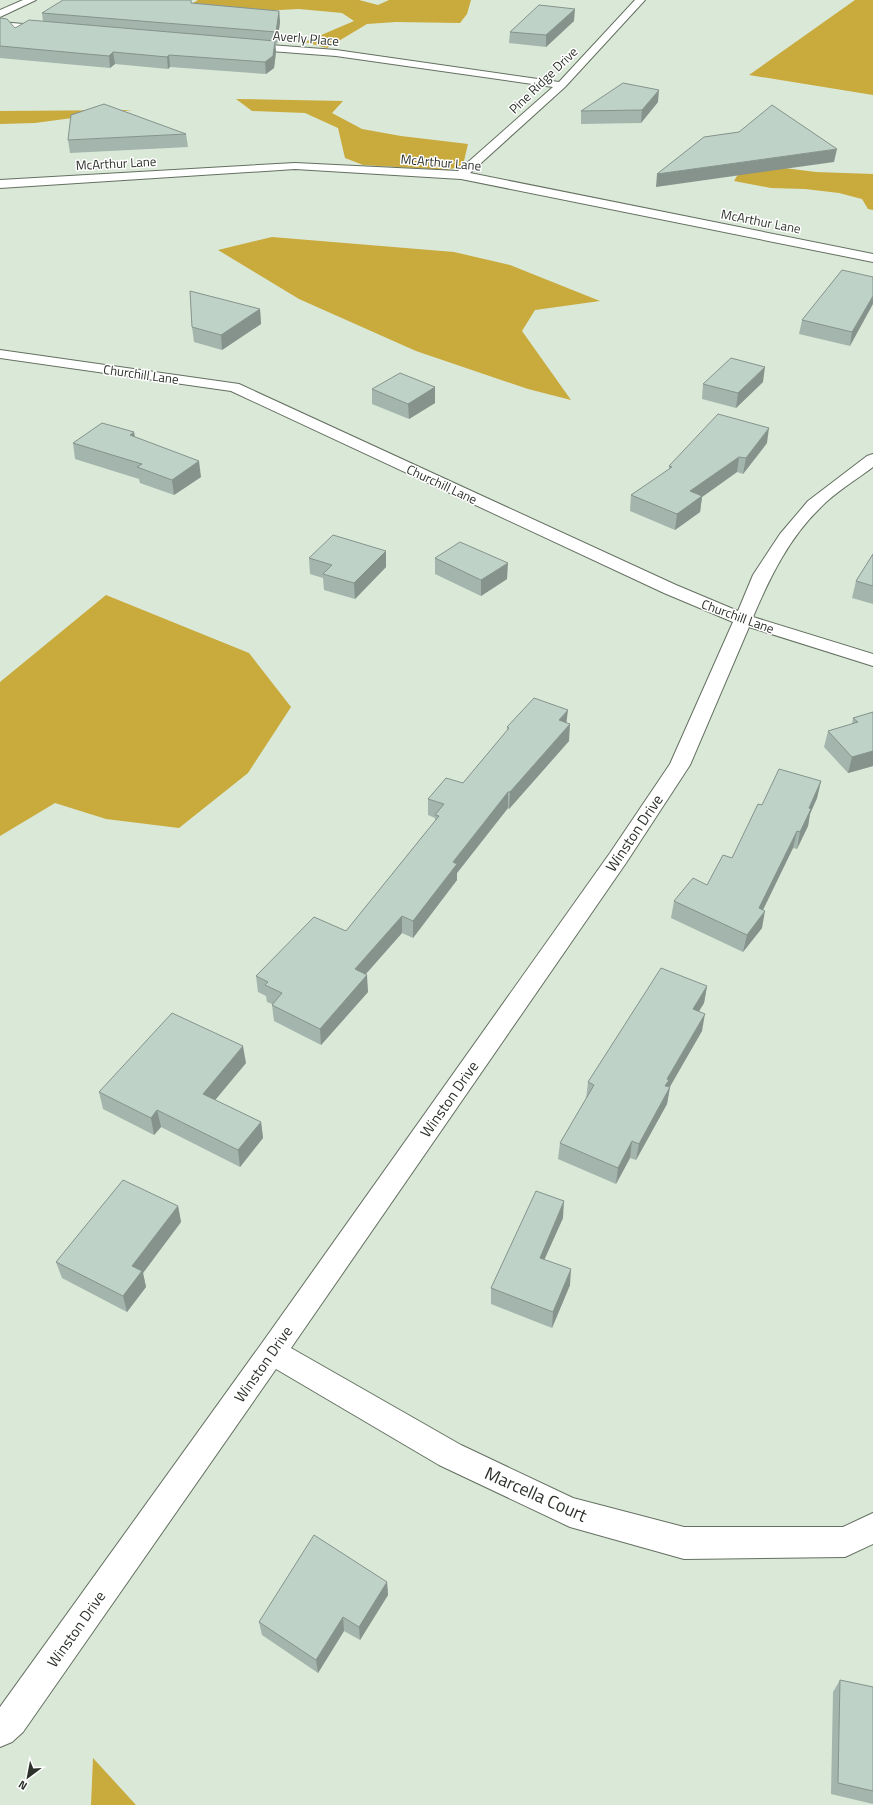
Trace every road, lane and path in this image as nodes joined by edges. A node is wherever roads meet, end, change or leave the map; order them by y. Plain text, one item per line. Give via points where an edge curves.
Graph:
1 (31, 0) edge
2 (640, 0) edge
3 (0, 14) edge
4 (0, 26) edge
5 (55, 30) edge
6 (235, 45) edge
7 (561, 85) junction
8 (462, 175) junction
9 (0, 184) edge
10 (873, 258) edge
11 (0, 354) edge
12 (873, 459) edge
13 (742, 619) junction
14 (873, 660) edge
15 (272, 1352) junction
16 (873, 1528) edge
17 (0, 1730) edge

1 - 3 street
2 - 7 street, Pine Ridge Drive
4 - 5 street
6 - 7 street, Averly Place via 336,53
7 - 8 street, Pine Ridge Drive
8 - 9 street, McArthur Lane via 295,166
8 - 10 street, McArthur Lane
11 - 13 street, Churchill Lane via 234,387 555,537
12 - 13 street, Winston Drive via 814,504 786,538 762,575
13 - 14 street, Churchill Lane
13 - 15 street, Winston Drive via 680,765 613,865
15 - 16 street, Marcella Court via 450,1455 570,1512 684,1543 845,1542
15 - 17 street, Winston Drive via 11,1720

